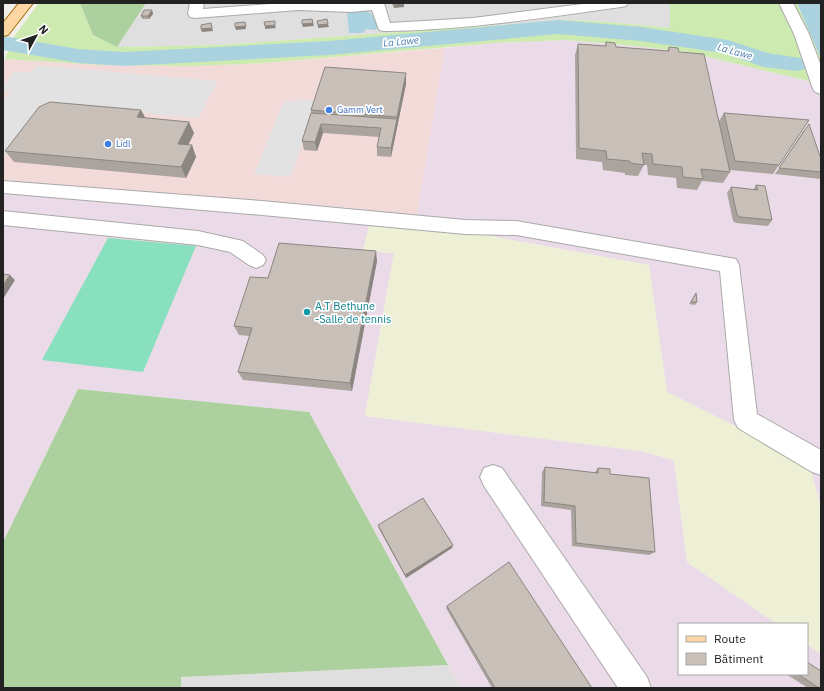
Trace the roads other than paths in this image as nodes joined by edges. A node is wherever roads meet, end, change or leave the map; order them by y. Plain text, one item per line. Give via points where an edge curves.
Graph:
1 (26, 3) edge
2 (196, 3) edge
3 (621, 3) edge
4 (786, 3) edge
5 (377, 4) edge
6 (3, 32) edge
7 (821, 89) edge
8 (3, 187) edge
9 (3, 218) edge
10 (256, 260) dead end
11 (821, 463) edge
12 (493, 476) dead end
13 (636, 688) edge

1 - 6 main road
2 - 5 lane via 195,14 298,6 351,8
3 - 5 lane via 410,27 384,27
4 - 7 lane via 810,56
8 - 11 lane via 466,227 516,228 729,265 746,420
9 - 10 lane via 198,238 236,246
12 - 13 lane

